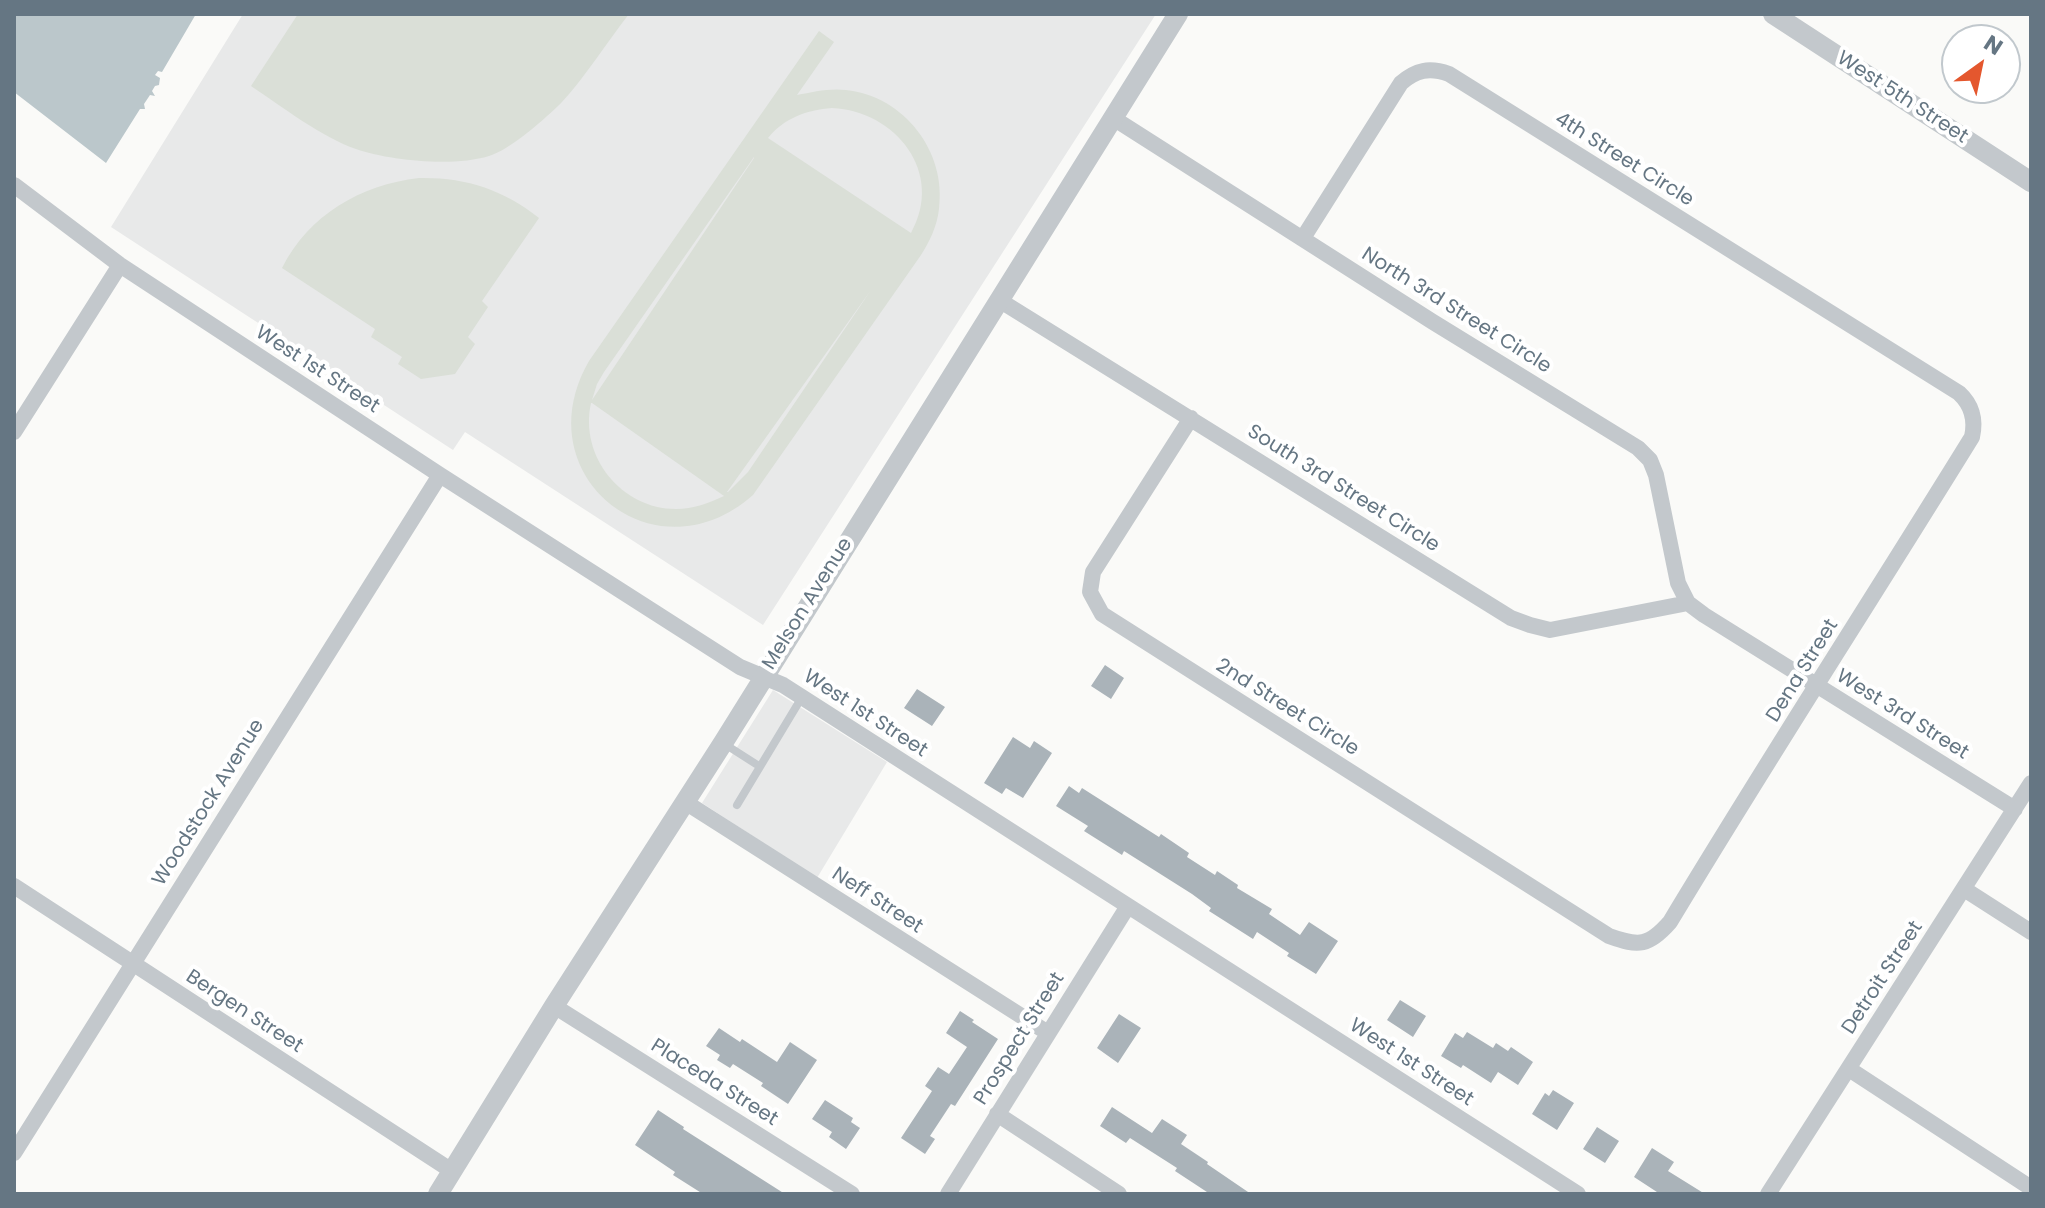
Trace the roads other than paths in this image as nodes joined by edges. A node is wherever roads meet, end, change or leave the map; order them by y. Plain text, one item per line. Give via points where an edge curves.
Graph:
1 (1178, 14) edge
2 (1773, 14) edge
3 (1113, 118) junction
4 (2031, 182) edge
5 (14, 185) edge
6 (1303, 238) junction
7 (120, 265) junction
8 (999, 300) junction
9 (1972, 412) joint
10 (1191, 418) junction
11 (14, 432) edge
12 (440, 475) junction
13 (1688, 603) junction
14 (763, 677) junction
15 (1817, 686) junction
16 (802, 697) junction
17 (723, 743) junction
18 (759, 766) junction
19 (2031, 783) edge
20 (685, 802) junction
21 (737, 805) dead end
22 (2015, 809) junction
23 (14, 886) edge
24 (1964, 889) junction
25 (1128, 906) junction
26 (2031, 932) edge
27 (1648, 942) joint
28 (132, 963) junction
29 (554, 1006) junction
30 (1048, 1033) junction
31 (1849, 1069) junction
32 (997, 1114) junction
33 (14, 1153) edge
34 (452, 1171) junction
35 (2031, 1188) edge
36 (438, 1194) edge
37 (852, 1194) edge
38 (948, 1194) edge
39 (1119, 1194) edge
40 (1578, 1194) edge
41 (1768, 1194) edge

1 - 3 street, Melson Avenue
2 - 4 street, West 5th Street
3 - 6 street, North 3rd Street Circle
3 - 8 street, Melson Avenue
5 - 7 street, West 1st Street
6 - 9 street, 4th Street Circle via 1401,83 1411,74 1436,69 1959,393
6 - 13 street, North 3rd Street Circle via 1638,448 1656,475 1678,583
7 - 11 street
7 - 12 street, West 1st Street
8 - 10 street, South 3rd Street Circle
8 - 14 street, Melson Avenue
9 - 15 street, Dena Street via 1972,437
10 - 13 street, South 3rd Street Circle via 1511,618 1550,630
10 - 27 street, 2nd Street Circle via 1093,572 1090,592 1102,614 1609,936 1629,944
12 - 14 street, West 1st Street
12 - 28 street, Woodstock Avenue
13 - 15 street, West 3rd Street
14 - 16 street, West 1st Street
14 - 17 street, Melson Avenue
15 - 22 street, West 3rd Street
15 - 27 street, Dena Street via 1670,922
16 - 18 lane
16 - 25 street, West 1st Street
17 - 18 lane
17 - 20 street, Melson Avenue
18 - 21 lane
19 - 22 street, Detroit Street
20 - 29 street, Melson Avenue
20 - 30 street, Neff Street
22 - 24 street, Detroit Street
23 - 28 street, Bergen Street
24 - 26 street
24 - 31 street, Detroit Street
25 - 30 street, Prospect Street
25 - 40 street, West 1st Street
28 - 33 street, Woodstock Avenue
28 - 34 street, Bergen Street
29 - 34 street, Melson Avenue
29 - 37 street, Placeda Street
30 - 32 street, Prospect Street
31 - 35 street
31 - 41 street, Detroit Street
32 - 38 street, Prospect Street
32 - 39 street
34 - 36 street, Melson Avenue

